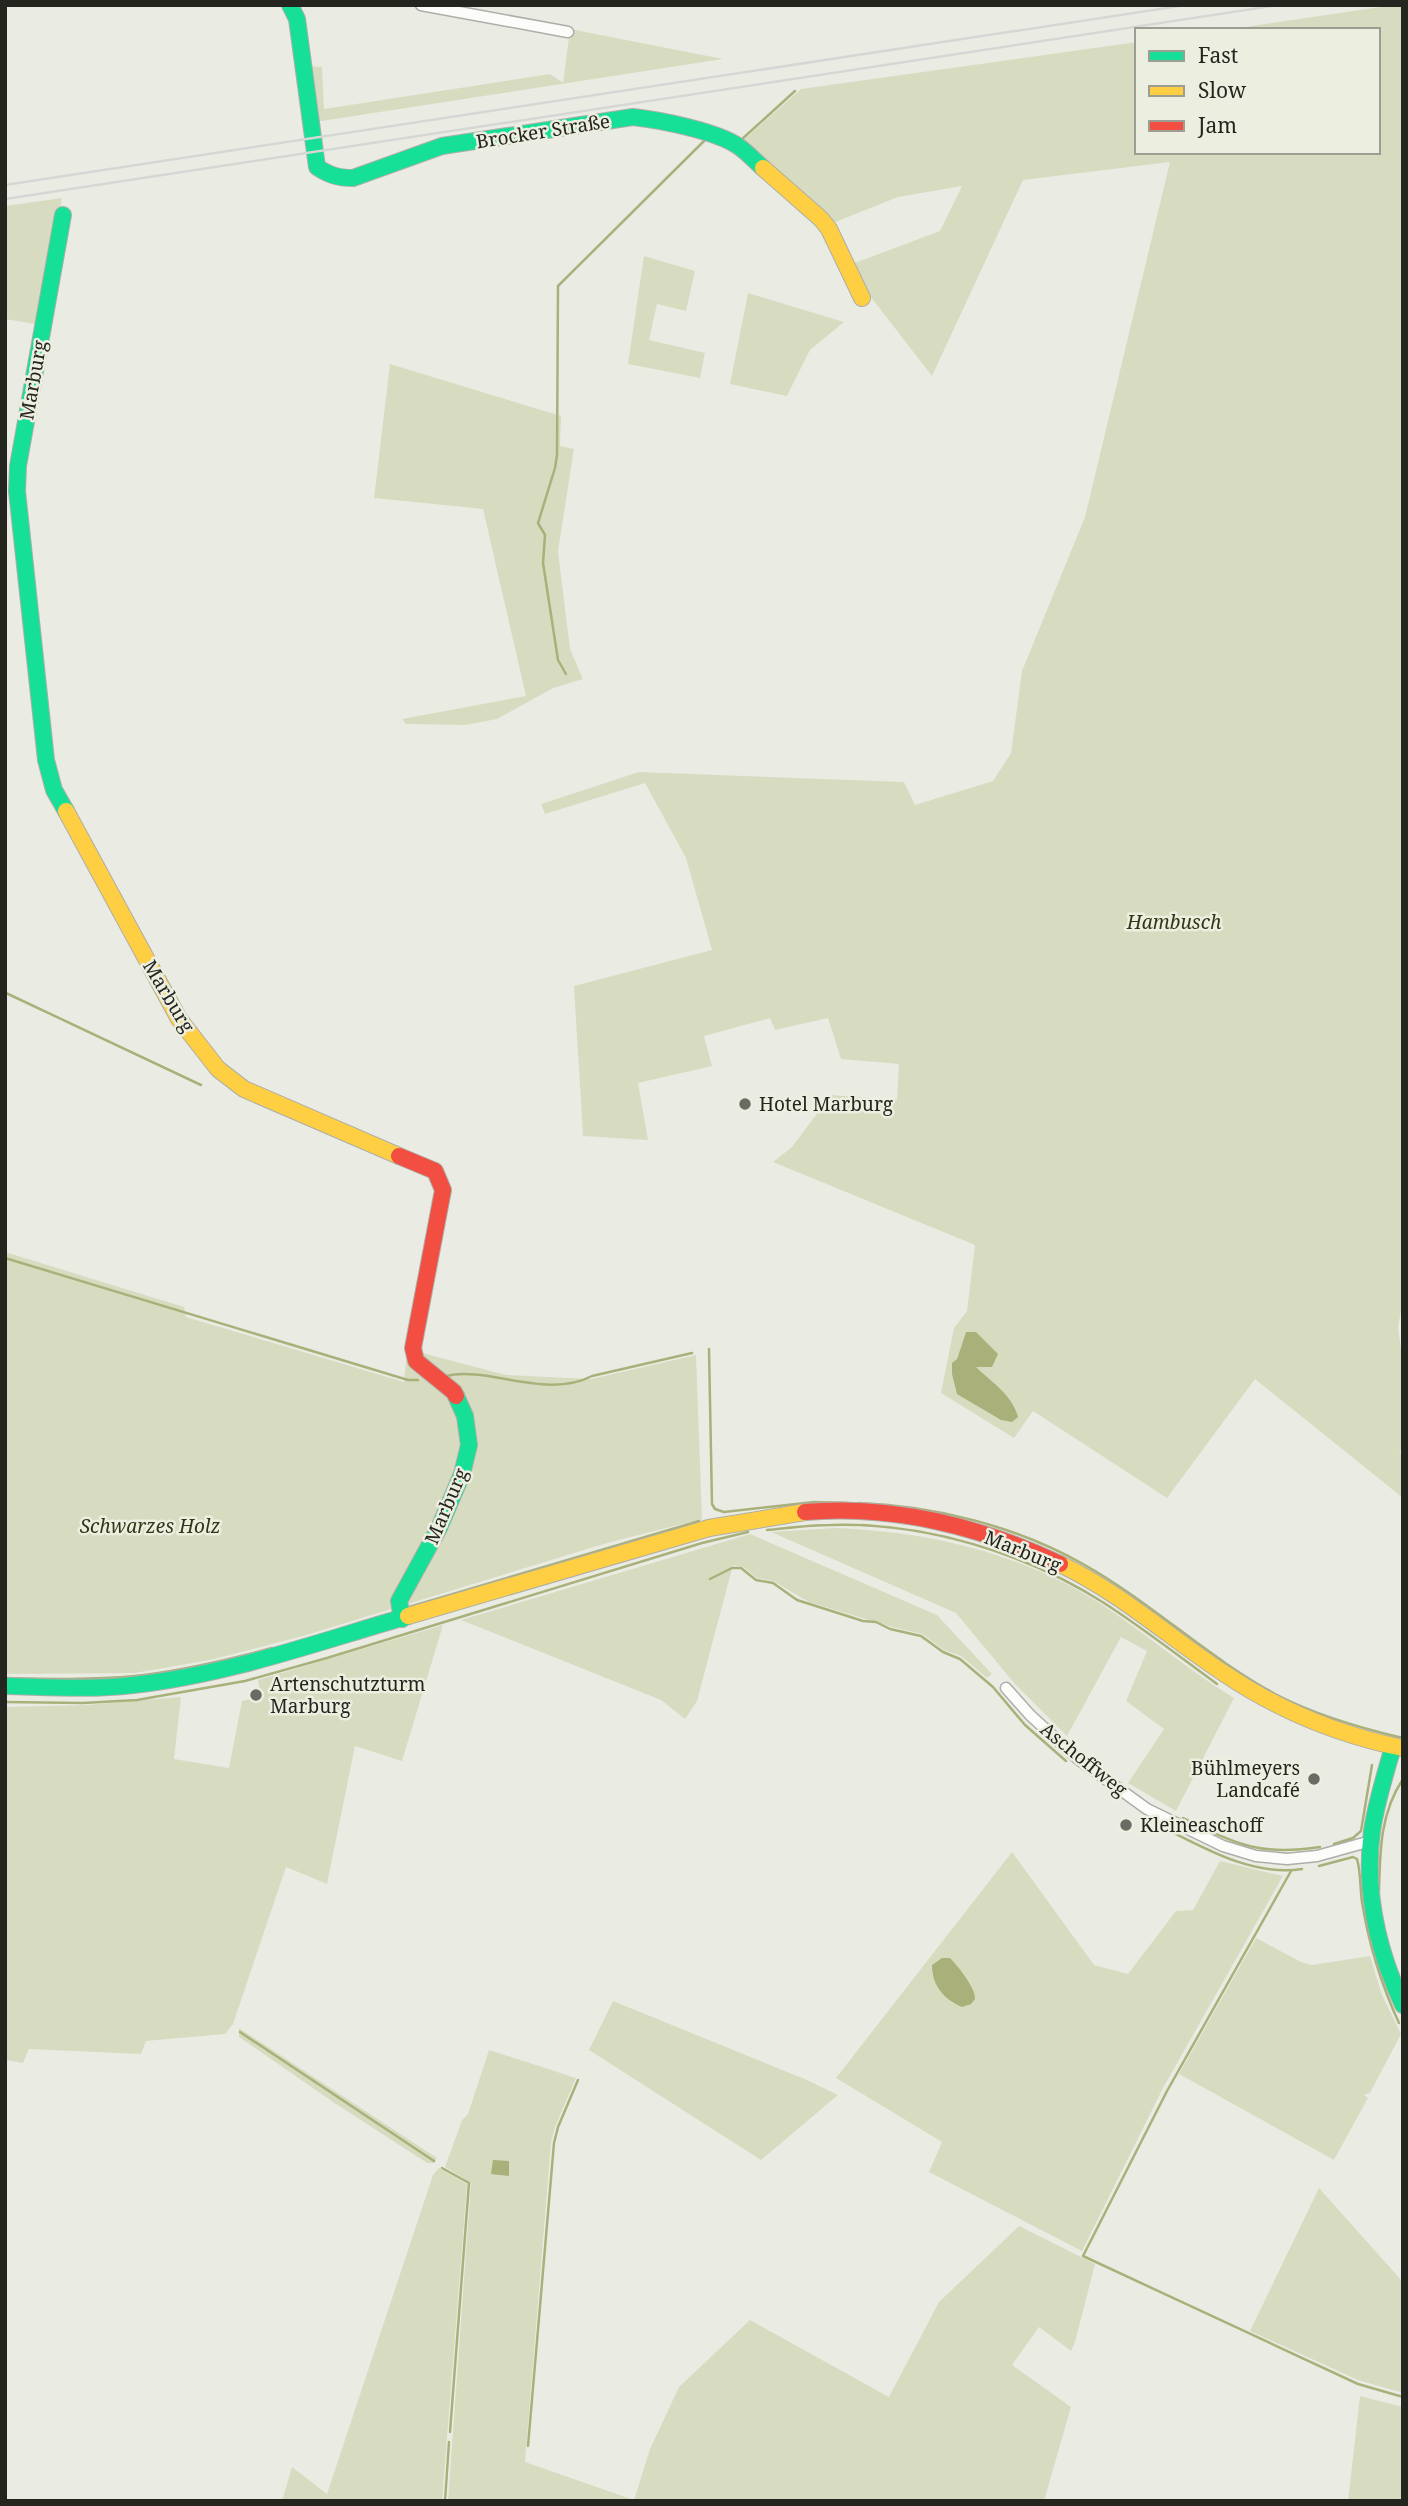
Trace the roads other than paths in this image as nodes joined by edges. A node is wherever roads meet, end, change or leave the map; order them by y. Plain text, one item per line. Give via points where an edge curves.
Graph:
1 (290, 5) edge
2 (421, 5) edge
3 (568, 32) dead end
4 (63, 215) dead end
5 (862, 298) dead end
6 (402, 1619) junction
7 (5, 1686) edge
8 (1006, 1688) dead end
9 (1398, 1747) edge
10 (1371, 1842) junction
11 (1403, 2005) edge

1 - 5 street, Brocker Straße via 297,19 317,167 324,174 351,179 442,146 633,117 657,120 737,145 821,219
2 - 3 street
4 - 6 street, Marburg via 17,491 46,760 54,790 179,1019 218,1069 244,1089 435,1171 440,1180 443,1190 413,1348 416,1361 454,1392 465,1416 468,1444 462,1474 439,1528 399,1601
6 - 7 street, Marburg via 220,1671 134,1685
6 - 9 street, Marburg via 753,1518 817,1511 883,1514 937,1522 1043,1556 1108,1590 1276,1705 1329,1728
8 - 10 street, Aschoffweg via 1079,1759 1147,1809 1223,1846 1287,1859
9 - 10 street
10 - 11 street via 1374,1912

